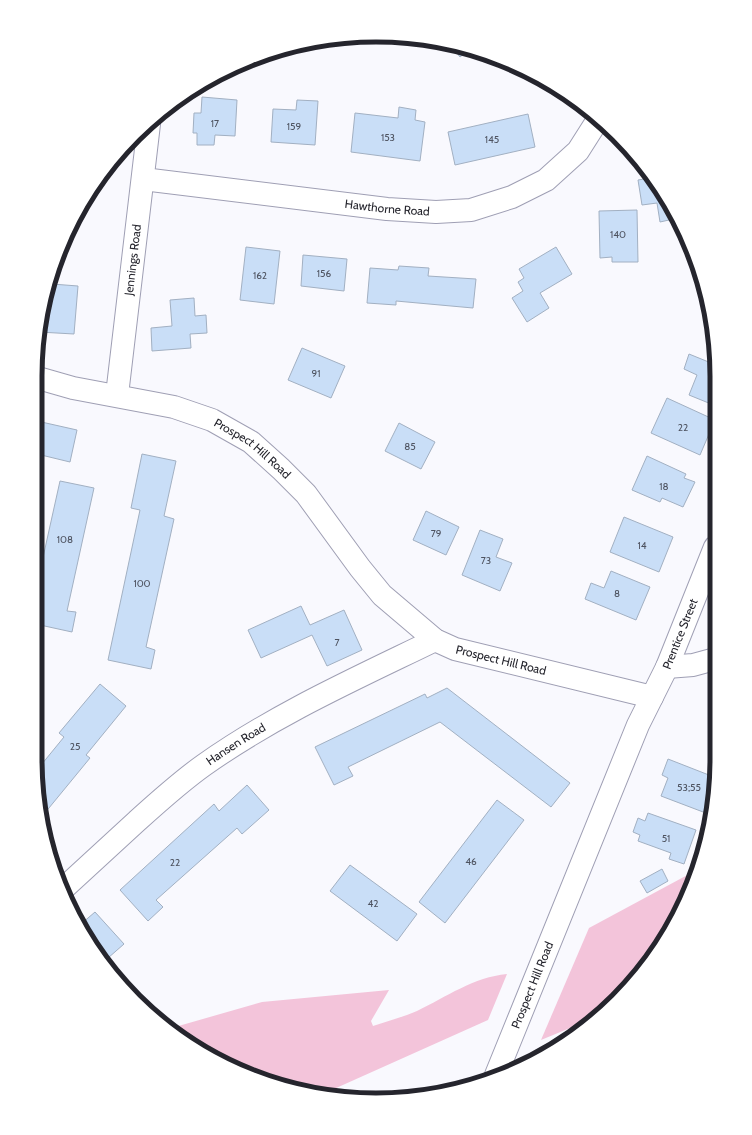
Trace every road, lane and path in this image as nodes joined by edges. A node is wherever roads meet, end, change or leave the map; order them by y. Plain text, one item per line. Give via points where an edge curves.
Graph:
1 (595, 124) edge
2 (148, 132) edge
3 (143, 179) junction
4 (42, 379) edge
5 (117, 395) junction
6 (710, 560) edge
7 (435, 640) junction
8 (710, 661) edge
9 (667, 667) junction
10 (652, 697) junction
11 (67, 886) edge
12 (498, 1070) edge

1 - 3 street, Hawthorne Road via 578,151 546,180 512,197 471,210 436,212 388,209
2 - 3 street, Jennings Road
3 - 5 street, Jennings Road
4 - 5 street, Prospect Hill Road via 73,388
5 - 7 street, Prospect Hill Road via 182,410 212,420 251,442 306,494 382,595
6 - 9 street, Prentice Street
7 - 10 street, Prospect Hill Road via 455,649
7 - 11 street, Hansen Road via 284,715 227,749 174,788
8 - 9 street
9 - 10 street, Prentice Street
10 - 12 street, Prospect Hill Road via 638,725

